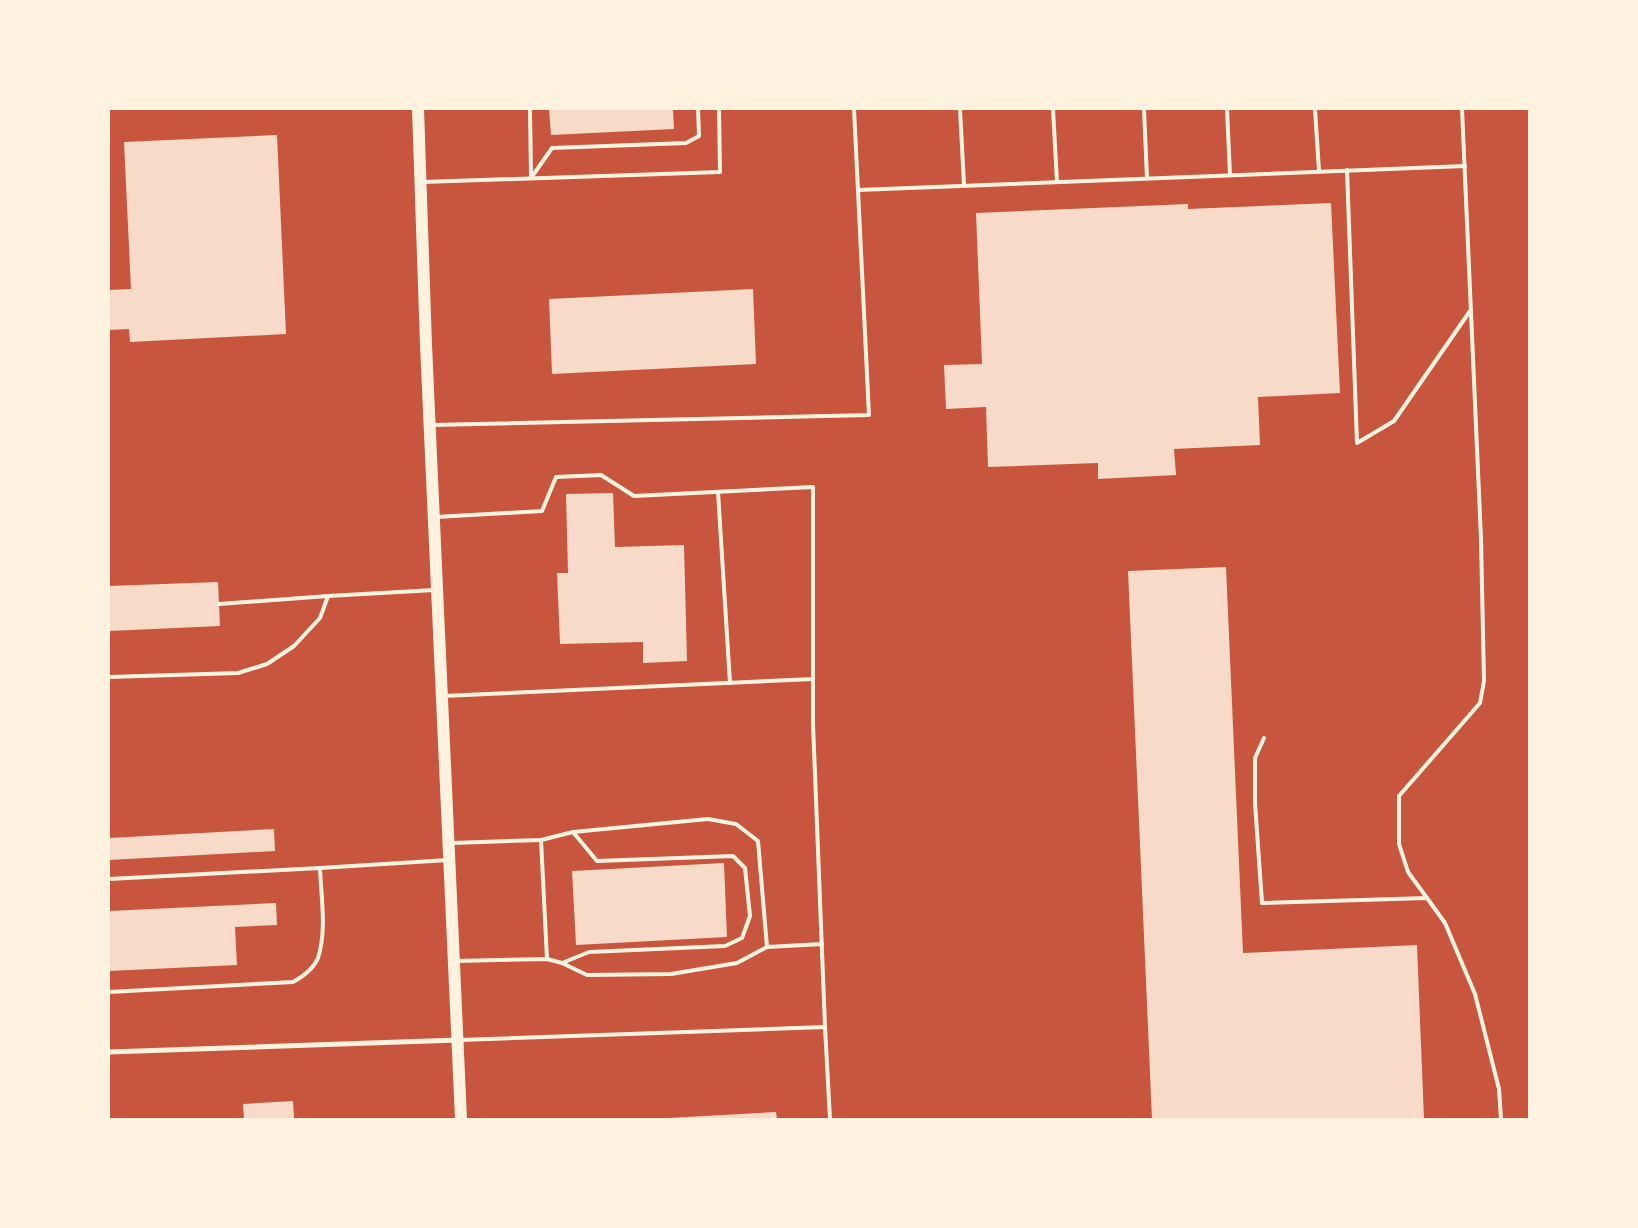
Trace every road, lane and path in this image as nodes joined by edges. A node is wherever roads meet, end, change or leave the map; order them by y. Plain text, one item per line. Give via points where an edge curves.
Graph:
1 (418, 109) edge
2 (530, 109) edge
3 (698, 109) edge
4 (719, 109) edge
5 (854, 109) edge
6 (960, 109) edge
7 (1053, 109) edge
8 (1144, 109) edge
9 (1227, 109) edge
10 (1315, 109) edge
11 (1462, 109) edge
12 (1464, 166) junction
13 (1347, 170) junction
14 (1319, 172) junction
15 (1230, 175) junction
16 (531, 178) junction
17 (1147, 178) junction
18 (421, 182) junction
19 (1057, 182) junction
20 (964, 185) junction
21 (858, 190) junction
22 (1471, 310) junction
23 (429, 425) junction
24 (718, 492) junction
25 (434, 517) junction
26 (437, 590) junction
27 (328, 596) junction
28 (219, 604) dead end
29 (109, 677) edge
30 (813, 679) junction
31 (730, 683) junction
32 (443, 696) junction
33 (1264, 738) dead end
34 (573, 832) junction
35 (541, 840) junction
36 (449, 843) junction
37 (450, 860) junction
38 (320, 868) junction
39 (109, 878) edge
40 (1427, 898) junction
41 (822, 944) junction
42 (768, 947) junction
43 (547, 959) junction
44 (455, 961) junction
45 (562, 963) junction
46 (109, 992) edge
47 (825, 1027) junction
48 (458, 1040) junction
49 (109, 1052) edge
50 (461, 1119) edge
51 (830, 1119) edge
52 (1501, 1119) edge

1 - 18 main road
2 - 16 lane
3 - 16 lane via 699,136 686,143 552,148
4 - 16 lane via 720,172
5 - 21 lane
6 - 20 lane
7 - 19 lane
8 - 17 lane
9 - 15 lane
10 - 14 lane
11 - 12 lane
12 - 13 lane
12 - 22 lane
13 - 14 lane
13 - 22 lane via 1357,443 1394,421
14 - 15 lane
15 - 17 lane
16 - 18 lane
17 - 19 lane
18 - 23 main road
19 - 20 lane
20 - 21 lane
21 - 23 lane via 868,415
22 - 40 lane via 1484,681 1480,703 1399,796 1400,844 1408,872
23 - 25 main road
24 - 25 lane via 634,496 600,475 556,478 542,511
24 - 30 lane via 813,487
24 - 31 lane
25 - 26 main road
26 - 27 lane
26 - 32 main road
27 - 28 lane
27 - 29 lane via 320,618 294,646 267,664 238,673
30 - 31 lane
30 - 41 lane
31 - 32 lane
32 - 36 main road
33 - 40 lane via 1255,758 1262,903
34 - 35 lane
34 - 42 lane via 708,819 736,824 758,841
34 - 45 lane via 597,861 733,856 745,868 750,916 742,938 725,946 589,952
35 - 36 lane
35 - 43 lane
36 - 37 main road
37 - 38 lane
37 - 44 main road
38 - 39 lane
38 - 46 lane via 323,934 317,960 293,982
40 - 52 lane via 1445,923 1475,994 1499,1089
41 - 42 lane
41 - 47 lane
42 - 45 lane via 736,963 671,974 587,974
43 - 44 lane
43 - 45 lane
44 - 48 main road
47 - 48 lane
47 - 51 lane
48 - 49 street
48 - 50 main road

